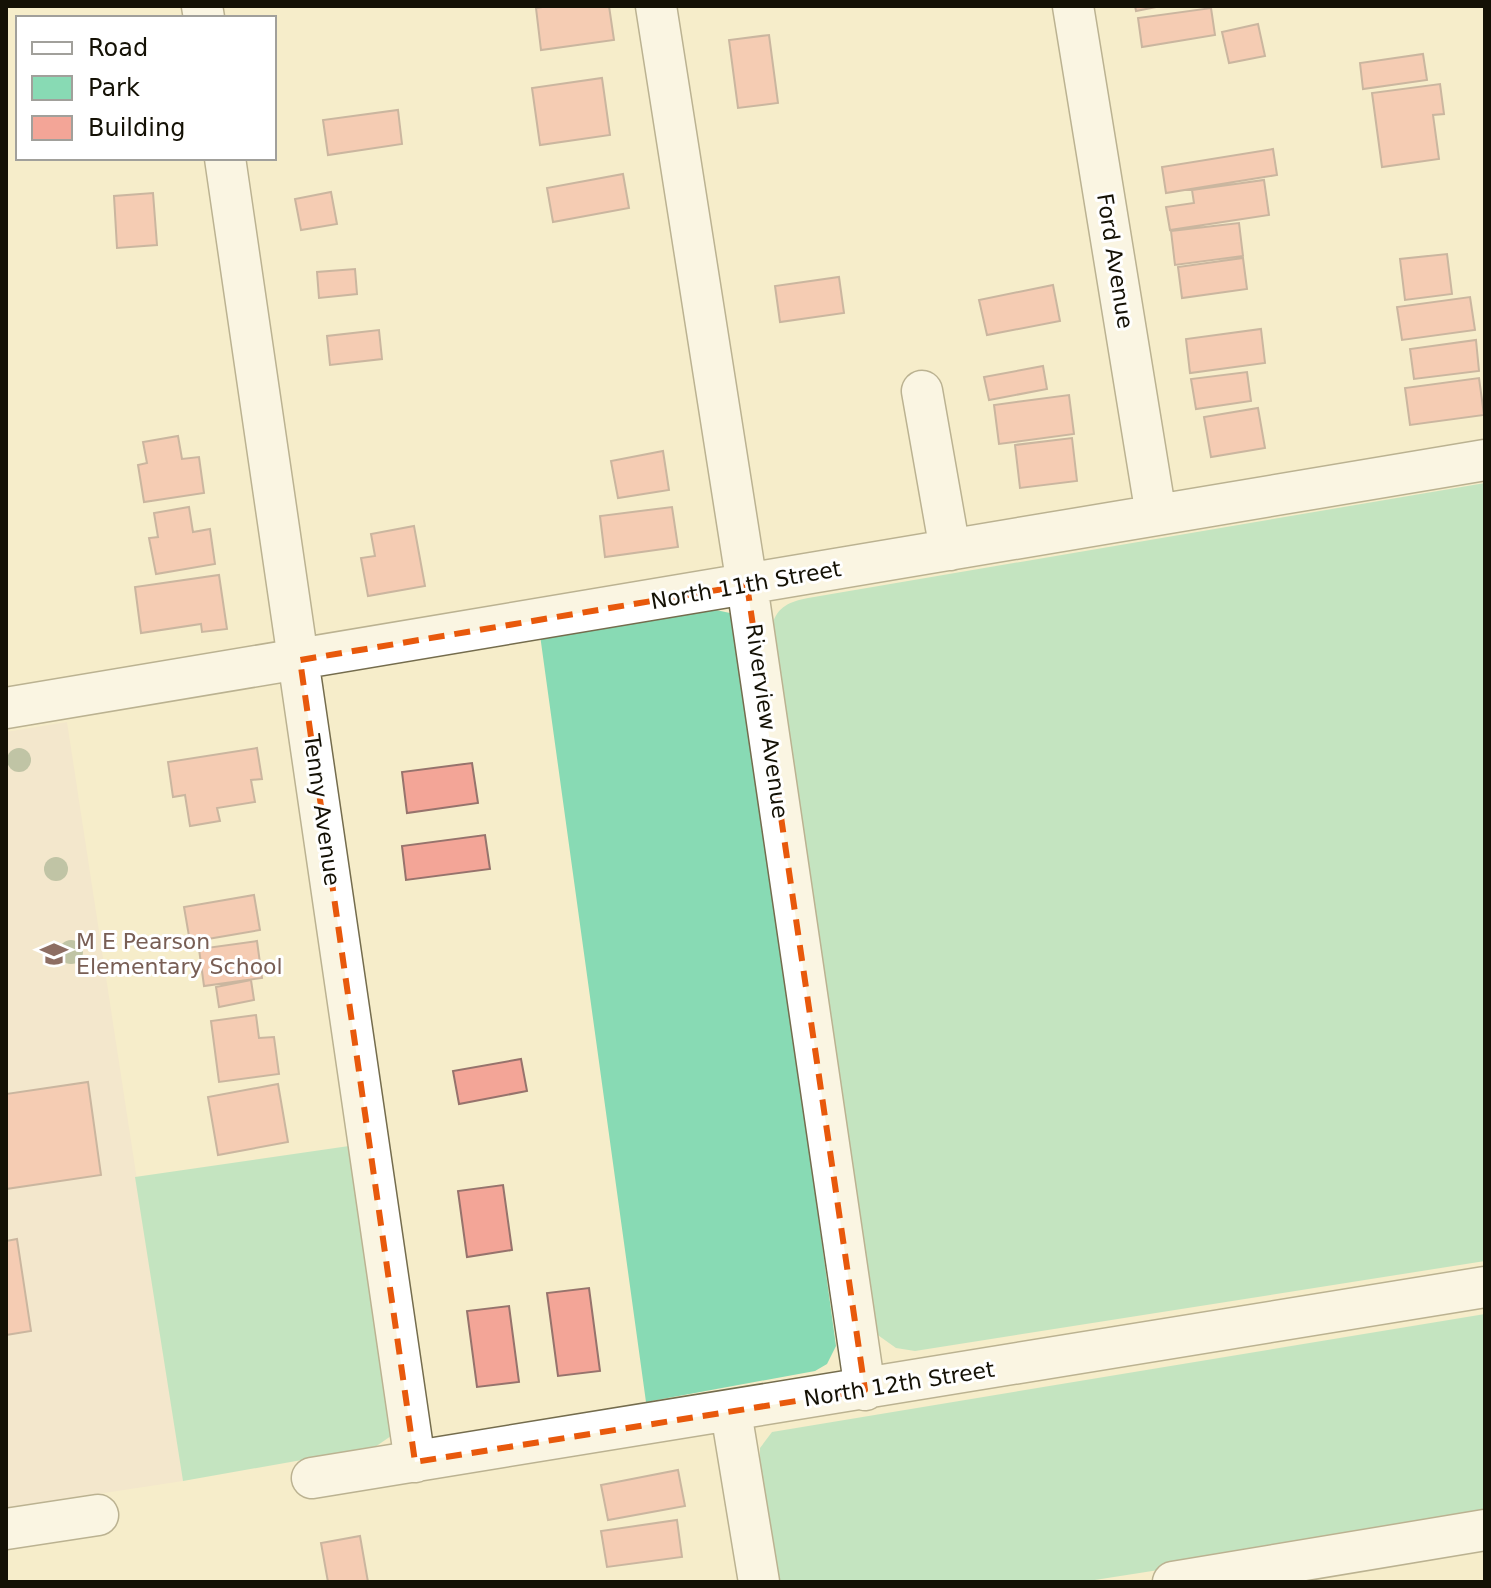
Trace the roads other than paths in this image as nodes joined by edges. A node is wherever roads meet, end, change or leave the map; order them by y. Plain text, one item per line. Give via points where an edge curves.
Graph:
1 (656, 6) edge
2 (1073, 6) edge
3 (225, 160) edge
4 (922, 391) dead end
5 (1485, 460) edge
6 (1156, 515) junction
7 (950, 550) junction
8 (747, 585) junction
9 (300, 660) junction
10 (6, 708) edge
11 (1485, 1287) edge
12 (865, 1390) junction
13 (731, 1412) junction
14 (415, 1462) junction
15 (312, 1478) dead end
16 (98, 1515) dead end
17 (6, 1529) edge
18 (1485, 1530) edge
19 (759, 1582) edge
20 (1173, 1582) edge

1 - 8 street, Riverview Avenue
2 - 6 street, Ford Avenue
3 - 9 street, Tenny Avenue
4 - 7 street
5 - 6 street, North 11th Street
6 - 7 street, North 11th Street
7 - 8 street, North 11th Street
8 - 9 street, North 11th Street
8 - 12 street, Riverview Avenue
9 - 10 street, North 11th Street
9 - 14 street, Tenny Avenue
11 - 12 street, North 12th Street
12 - 13 street, North 12th Street
13 - 14 street, North 12th Street
13 - 19 street
14 - 15 street, North 12th Street
16 - 17 street
18 - 20 street

